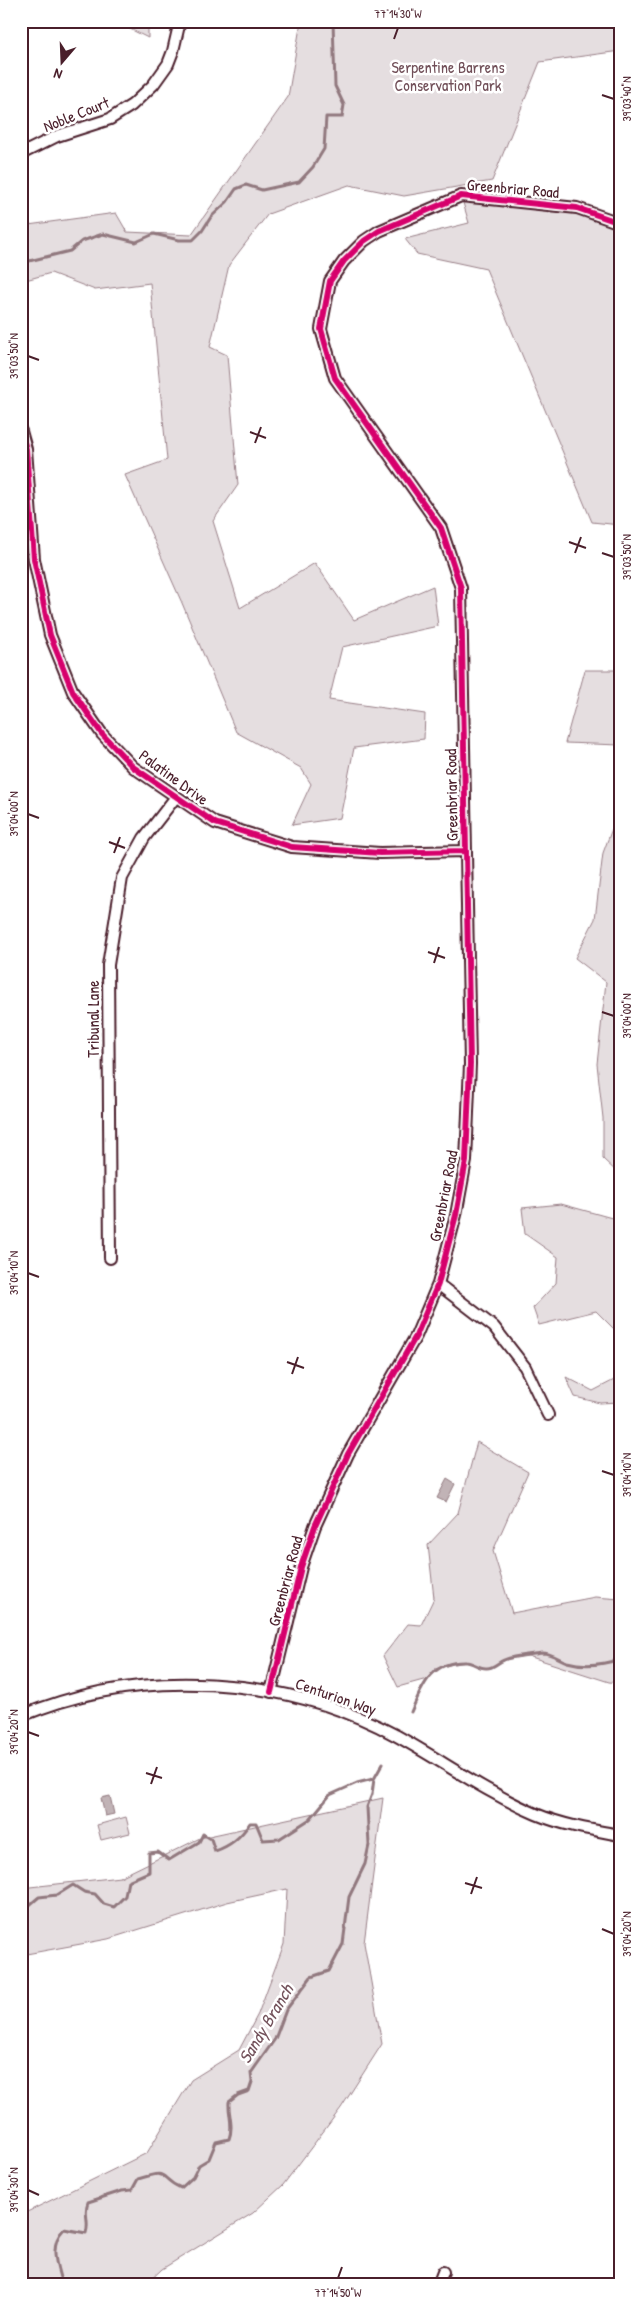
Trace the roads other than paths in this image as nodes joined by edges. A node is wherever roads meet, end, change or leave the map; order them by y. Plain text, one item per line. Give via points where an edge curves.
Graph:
1 (180, 21) edge
2 (21, 154) edge
3 (620, 223) edge
4 (21, 431) edge
5 (175, 798) junction
6 (465, 851) junction
7 (110, 1258) dead end
8 (438, 1284) junction
9 (548, 1415) dead end
10 (272, 1692) junction
11 (21, 1716) edge
12 (620, 1835) edge
13 (442, 2272) dead end
14 (438, 2285) edge

1 - 2 street, Noble Court via 168,64 153,85 132,105 110,119 57,136
3 - 6 street, Greenbriar Road via 577,208 461,196 379,231 344,261 330,281 321,329 335,378 441,528 461,588
4 - 5 street, Palatine Drive via 26,449 34,559 50,635 73,692 102,734 134,767
5 - 6 street, Palatine Drive via 215,823 292,847 380,853
5 - 7 street, Tribunal Lane via 144,838 122,878 108,965
6 - 8 street, Greenbriar Road via 470,1064 466,1161
8 - 9 street via 494,1327 525,1367
8 - 10 street, Greenbriar Road via 416,1336 348,1454 315,1526 301,1567
10 - 11 street, Centurion Way via 219,1685 155,1685 86,1696
10 - 12 street, Centurion Way via 343,1711 372,1724 538,1815
13 - 14 street

